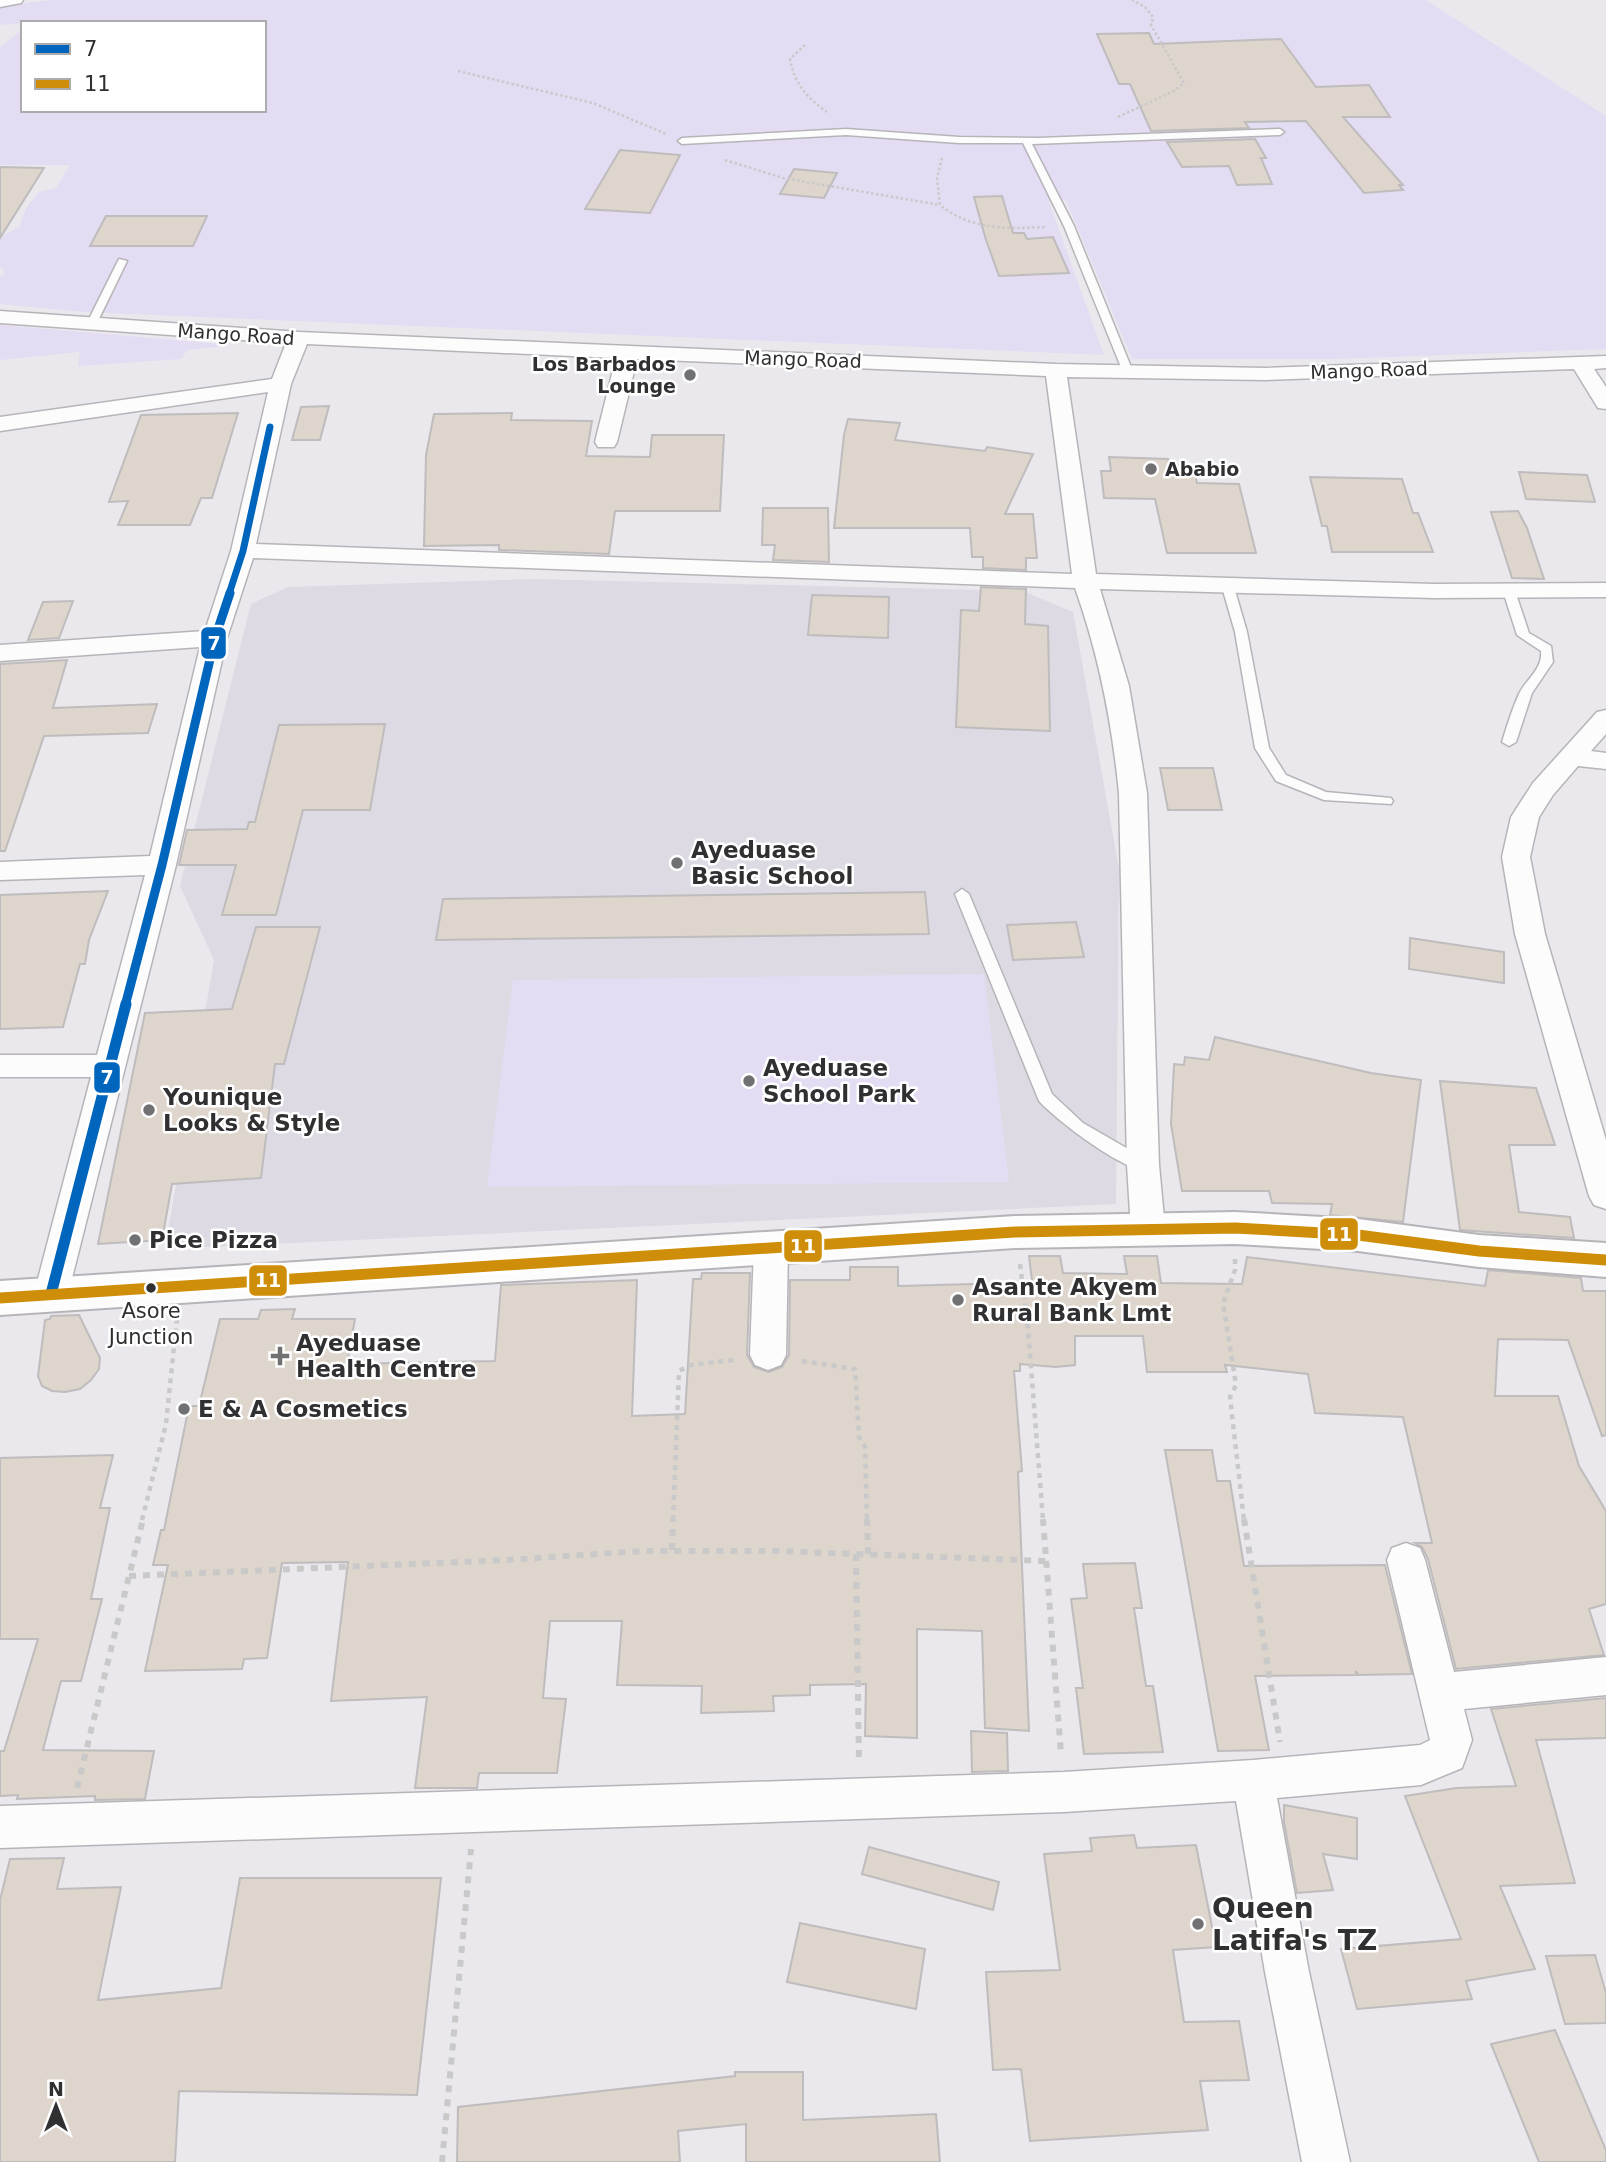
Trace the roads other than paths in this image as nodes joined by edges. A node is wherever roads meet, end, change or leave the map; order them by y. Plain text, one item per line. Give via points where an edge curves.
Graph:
1 (15, 0) edge
2 (0, 2) edge
3 (1280, 132) dead end
4 (682, 141) dead end
5 (1026, 141) junction
6 (122, 261) dead end
7 (0, 317) edge
8 (92, 323) junction
9 (299, 338) junction
10 (628, 352) junction
11 (1606, 362) edge
12 (1580, 363) junction
13 (1056, 370) junction
14 (1128, 372) junction
15 (280, 384) junction
16 (1606, 402) edge
17 (0, 424) edge
18 (606, 442) dead end
19 (243, 551) junction
20 (1085, 582) junction
21 (1228, 587) junction
22 (1606, 590) edge
23 (1509, 591) junction
24 (215, 638) junction
25 (0, 653) edge
26 (1606, 718) edge
27 (1509, 742) dead end
28 (1573, 757) junction
29 (1606, 761) edge
30 (1386, 801) dead end
31 (162, 865) junction
32 (0, 871) edge
33 (962, 894) dead end
34 (0, 1066) edge
35 (110, 1066) junction
36 (1143, 1165) junction
37 (1606, 1196) edge
38 (1147, 1229) junction
39 (771, 1248) junction
40 (1606, 1260) edge
41 (51, 1294) junction
42 (0, 1298) edge
43 (768, 1355) road end
44 (1406, 1560) dead end
45 (1606, 1676) edge
46 (1439, 1692) junction
47 (1269, 1779) junction
48 (0, 1827) edge
49 (1326, 2162) edge

1 - 2 street
3 - 5 lane
4 - 5 lane via 869,132
5 - 14 lane via 1069,226
6 - 8 lane
7 - 8 street, Mango Road
8 - 9 street, Mango Road
9 - 10 street, Mango Road
9 - 15 street
10 - 13 street, Mango Road
10 - 18 street
11 - 12 street, Mango Road
12 - 14 street, Mango Road via 1265,374
12 - 16 street
13 - 14 street, Mango Road
13 - 20 street
15 - 17 street
15 - 19 street
19 - 20 street
19 - 24 street
20 - 21 street
20 - 36 street via 1128,740
21 - 23 street
21 - 30 lane via 1262,748 1281,778 1324,796
22 - 23 street
23 - 27 lane via 1523,635 1547,649 1549,657 1527,691
24 - 25 street
24 - 31 street
26 - 28 street
28 - 29 street
28 - 37 street via 1524,817 1516,857 1530,934
31 - 32 street
31 - 35 street
33 - 36 lane via 1045,1097 1072,1124
34 - 35 street
35 - 41 street
36 - 38 street
38 - 39 street via 1015,1232
38 - 40 street via 1235,1228 1358,1235 1479,1251
39 - 41 street
39 - 43 street
41 - 42 street
44 - 46 street
45 - 46 street
46 - 47 street via 1451,1740 1447,1754 1421,1765
47 - 48 street via 1064,1792
47 - 49 street via 1287,1972

